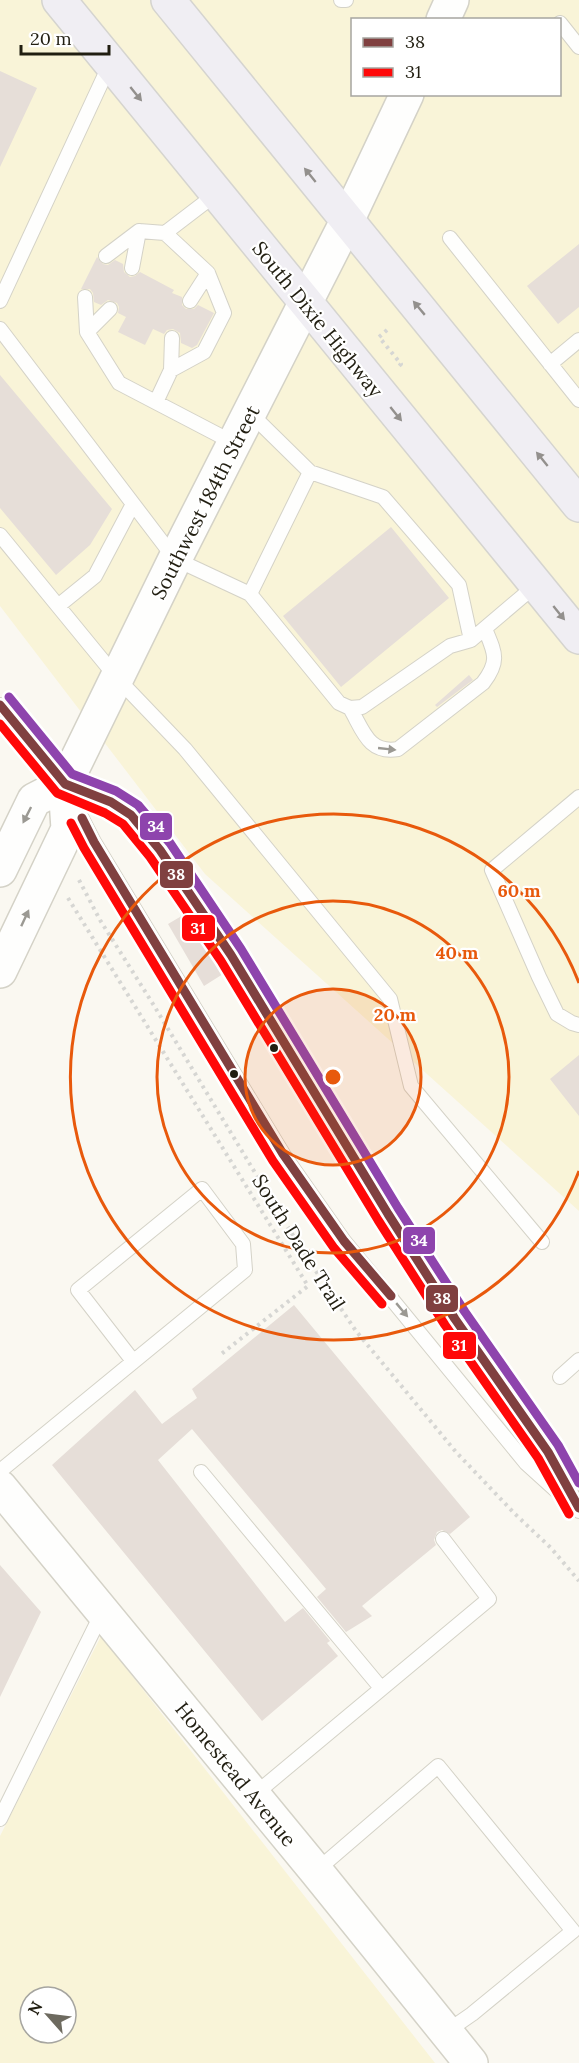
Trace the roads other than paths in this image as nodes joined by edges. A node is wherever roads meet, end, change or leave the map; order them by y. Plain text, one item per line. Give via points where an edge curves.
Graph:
1 (59, 0) edge
2 (168, 0) edge
3 (341, 0) edge
4 (346, 0) edge
5 (452, 0) edge
6 (444, 18) edge
7 (561, 24) edge
8 (579, 47) edge
9 (111, 63) junction
10 (406, 96) edge
11 (216, 194) junction
12 (347, 220) junction
13 (140, 231) junction
14 (165, 233) junction
15 (450, 238) dead end
16 (106, 256) dead end
17 (132, 268) dead end
18 (208, 273) junction
19 (85, 297) dead end
20 (0, 301) edge
21 (190, 301) dead end
22 (305, 304) junction
23 (110, 309) dead end
24 (0, 329) edge
25 (87, 333) junction
26 (172, 338) dead end
27 (579, 340) edge
28 (550, 363) junction
29 (171, 370) junction
30 (579, 400) edge
31 (156, 402) junction
32 (250, 412) junction
33 (234, 443) junction
34 (310, 472) junction
35 (134, 504) junction
36 (579, 505) edge
37 (0, 535) edge
38 (175, 559) junction
39 (536, 585) junction
40 (250, 594) junction
41 (58, 606) junction
42 (484, 629) junction
43 (579, 637) edge
44 (471, 640) junction
45 (117, 678) junction
46 (0, 705) edge
47 (350, 708) junction
48 (65, 784) junction
49 (579, 797) edge
50 (0, 870) edge
51 (0, 970) edge
52 (579, 1025) edge
53 (542, 1242) dead end
54 (579, 1360) edge
55 (133, 1361) junction
56 (560, 1377) dead end
57 (0, 1471) edge
58 (201, 1472) dead end
59 (0, 1486) edge
60 (579, 1510) edge
61 (443, 1539) dead end
62 (103, 1611) junction
63 (381, 1689) junction
64 (254, 1795) junction
65 (0, 1819) edge
66 (316, 1871) junction
67 (446, 2032) junction
68 (471, 2063) edge

1 - 9 highway, South Dixie Highway
12 -> 2 highway
3 - 4 lane
5 - 6 main road
7 - 8 lane
9 -> 11 highway, South Dixie Highway
9 - 20 lane
10 - 12 main road, Southwest 184th Street
11 - 14 lane
11 - 22 highway, South Dixie Highway
12 - 22 main road, Southwest 184th Street
36 -> 12 highway
13 - 14 lane
13 - 16 lane
13 - 17 lane
14 - 18 lane
15 - 28 lane
18 - 21 lane
18 - 29 lane via 224,313 204,352
19 - 25 lane
22 - 32 main road, Southwest 184th Street
22 -> 39 highway, South Dixie Highway
23 - 25 lane
24 - 35 lane
25 - 31 lane via 119,383
26 - 29 lane
27 - 28 lane
28 - 30 lane
29 - 31 lane
31 - 33 lane
32 - 33 main road, Southwest 184th Street
32 - 34 lane
33 - 38 main road, Southwest 184th Street
34 - 40 lane
34 - 44 lane via 383,497 459,585
35 - 38 lane
35 - 41 lane via 94,576
37 - 41 lane
38 - 40 lane
38 - 45 main road, Southwest 184th Street
39 - 42 lane
39 -> 43 highway, South Dixie Highway
40 - 47 lane via 339,703
41 - 45 lane
42 - 44 lane
47 -> 42 lane via 369,742 382,750 398,749 489,675 495,653
44 - 47 lane via 450,646 362,707
45 - 48 main road, Southwest 184th Street
45 - 53 lane via 185,749 390,999 411,1086
46 - 48 lane
48 -> 50 main road via 34,800
51 -> 48 main road, Southwest 184th Street via 68,830
48 -> 60 lane via 94,842 283,1154 344,1241 526,1463
48 - 60 lane via 111,802 131,815 160,850 231,955 461,1328 548,1452
49 - 52 lane via 492,870 557,1014
54 - 56 lane
55 - 55 lane via 244,1270 243,1244 202,1189 78,1290
55 - 57 lane
58 - 63 lane
59 - 62 main road, Homestead Avenue
61 - 63 lane via 489,1599
62 - 64 main road, Homestead Avenue
62 - 65 lane
63 - 64 lane
64 - 66 main road, Homestead Avenue
66 - 67 main road, Homestead Avenue
66 - 67 lane via 438,1766 573,1931
67 - 68 main road, Homestead Avenue

